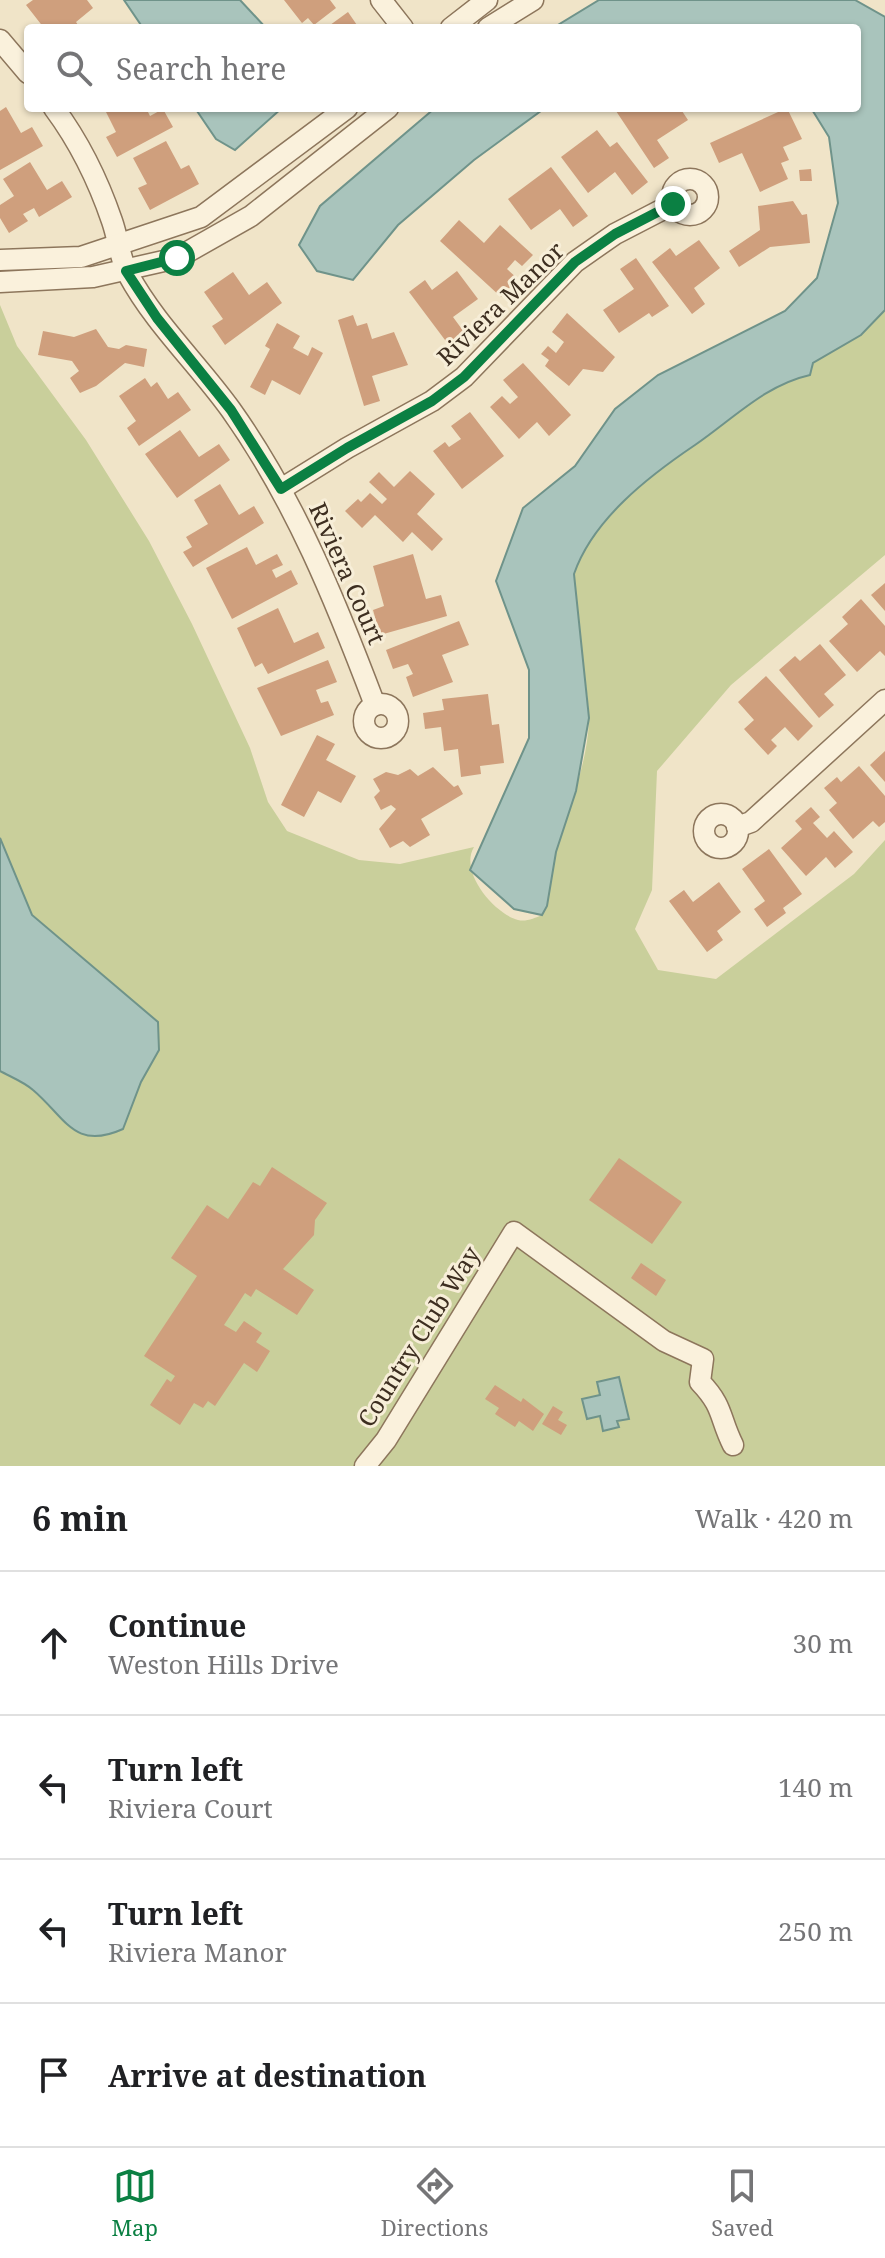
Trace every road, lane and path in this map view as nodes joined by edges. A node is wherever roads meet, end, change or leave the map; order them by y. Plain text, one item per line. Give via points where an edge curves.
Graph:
1 (381, 0) edge
2 (487, 0) edge
3 (533, 0) edge
4 (400, 24) edge
5 (456, 24) edge
6 (494, 24) edge
7 (0, 40) edge
8 (24, 68) edge
9 (57, 112) edge
10 (342, 112) edge
11 (383, 112) edge
12 (673, 204) dead end
13 (120, 244) junction
14 (0, 260) edge
15 (126, 271) junction
16 (0, 282) edge
17 (281, 489) junction
18 (885, 700) edge
19 (375, 705) dead end
20 (737, 827) dead end
21 (733, 1445) dead end
22 (365, 1466) edge

1 - 4 street
2 - 5 street
3 - 6 street
7 - 8 street
9 - 13 street via 88,162
10 - 13 street via 201,217
11 - 15 street via 251,216 177,258
12 - 17 street, Riviera Manor via 575,262 464,377 432,401
13 - 14 street via 81,257
13 - 15 street
15 - 16 street
15 - 17 street, Riviera Court via 231,410
17 - 19 street, Riviera Court via 335,599
18 - 20 street via 751,822
21 - 22 street, Country Club Way via 720,1404 700,1382 703,1359 664,1341 514,1232

